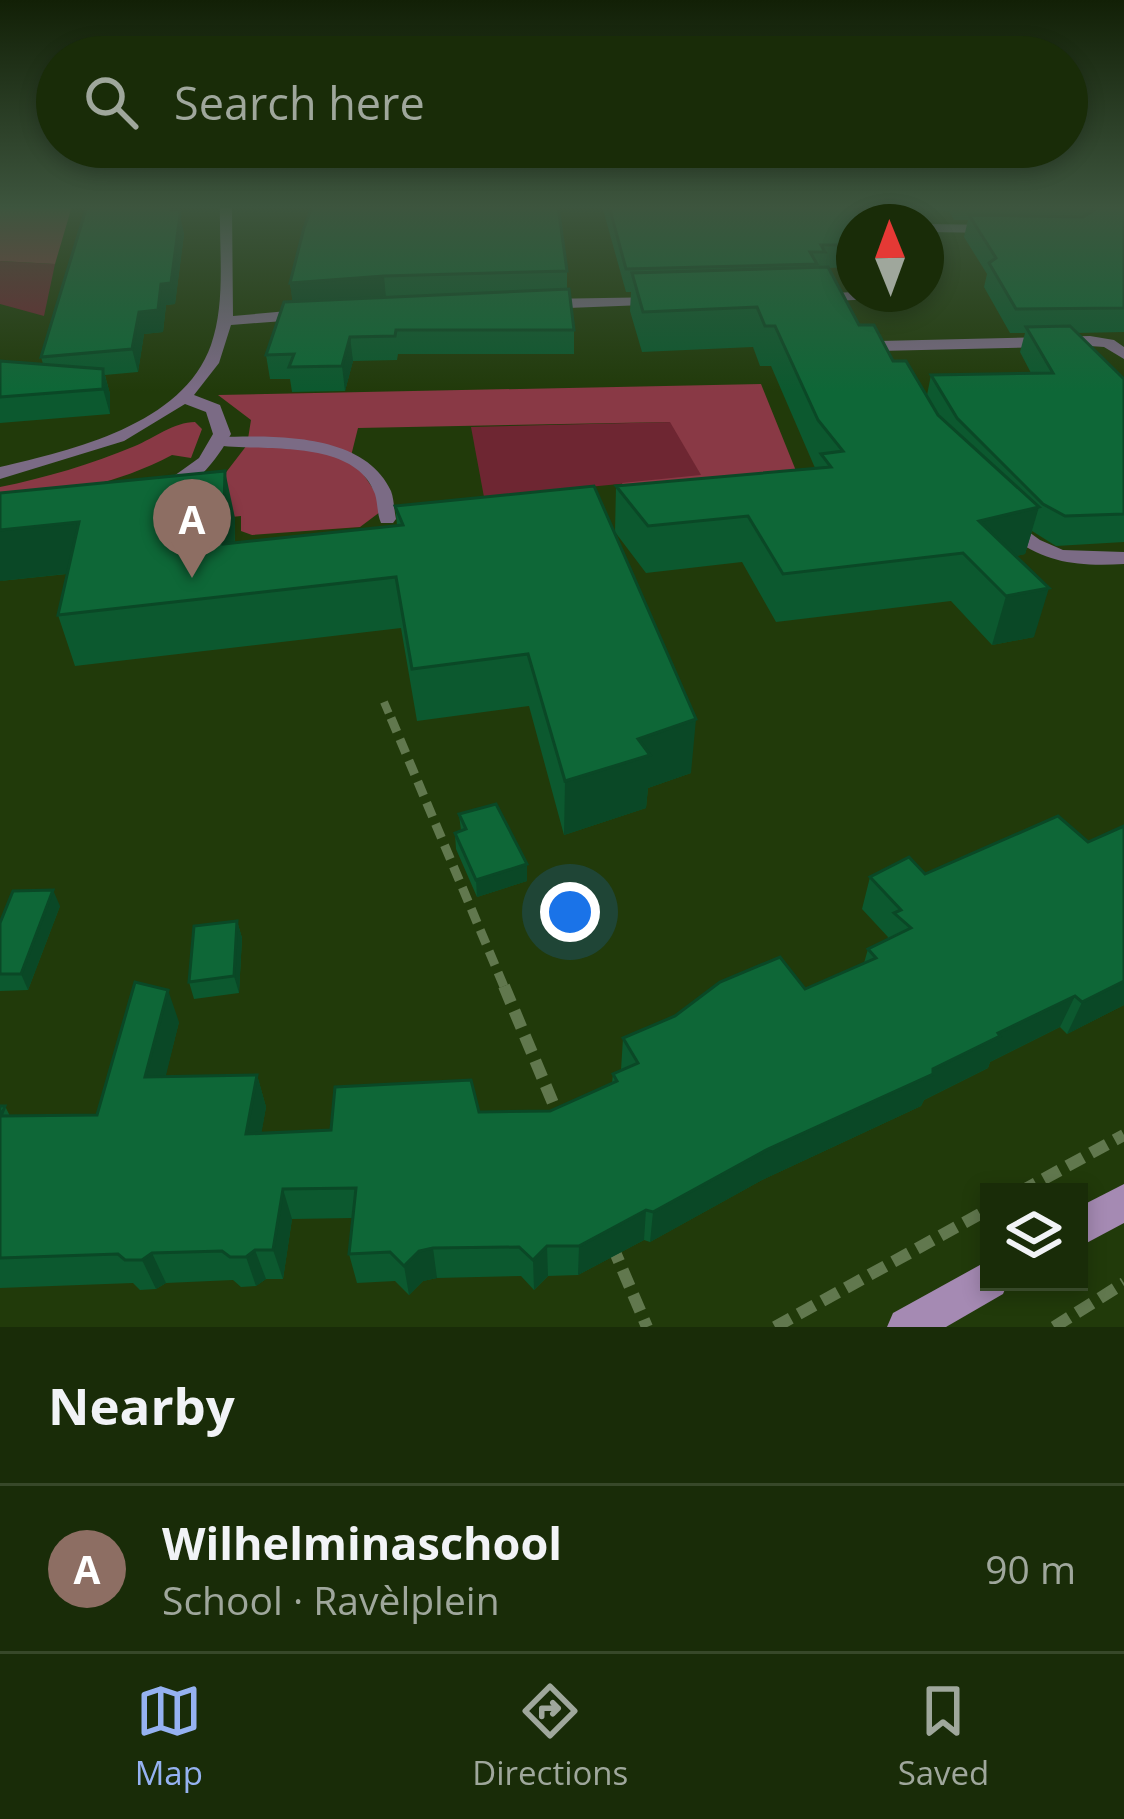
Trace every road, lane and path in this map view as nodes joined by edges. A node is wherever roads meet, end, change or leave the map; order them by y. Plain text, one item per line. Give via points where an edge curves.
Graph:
1 (224, 268) edge
2 (783, 299) edge
3 (689, 301) edge
4 (526, 304) edge
5 (339, 311) edge
6 (883, 312) edge
7 (223, 321) junction
8 (870, 330) junction
9 (1124, 354) edge
10 (182, 397) junction
11 (220, 442) junction
12 (0, 473) edge
13 (146, 498) edge
14 (993, 508) edge
15 (387, 519) dead end
16 (1124, 557) edge
17 (384, 701) dead end
18 (565, 1133) edge
19 (1124, 1135) edge
20 (1036, 1183) edge
21 (1124, 1202) edge
22 (980, 1214) edge
23 (1088, 1223) edge
24 (610, 1241) edge
25 (1124, 1283) edge
26 (980, 1285) edge
27 (646, 1327) edge
28 (775, 1327) edge
29 (907, 1327) edge
30 (1054, 1327) edge

1 - 7 street
2 - 8 street
3 - 4 street
5 - 7 street
6 - 8 street
7 - 10 street via 212,363
8 - 9 street via 1090,341
10 - 11 street via 214,410
10 - 12 street via 137,428
11 - 13 street via 194,472
11 - 15 lane via 284,442 347,458 380,482
14 - 16 street via 1051,556
17 - 18 path
19 - 20 path
21 - 23 main road
22 - 28 path
24 - 27 path
25 - 30 path
26 - 29 main road

